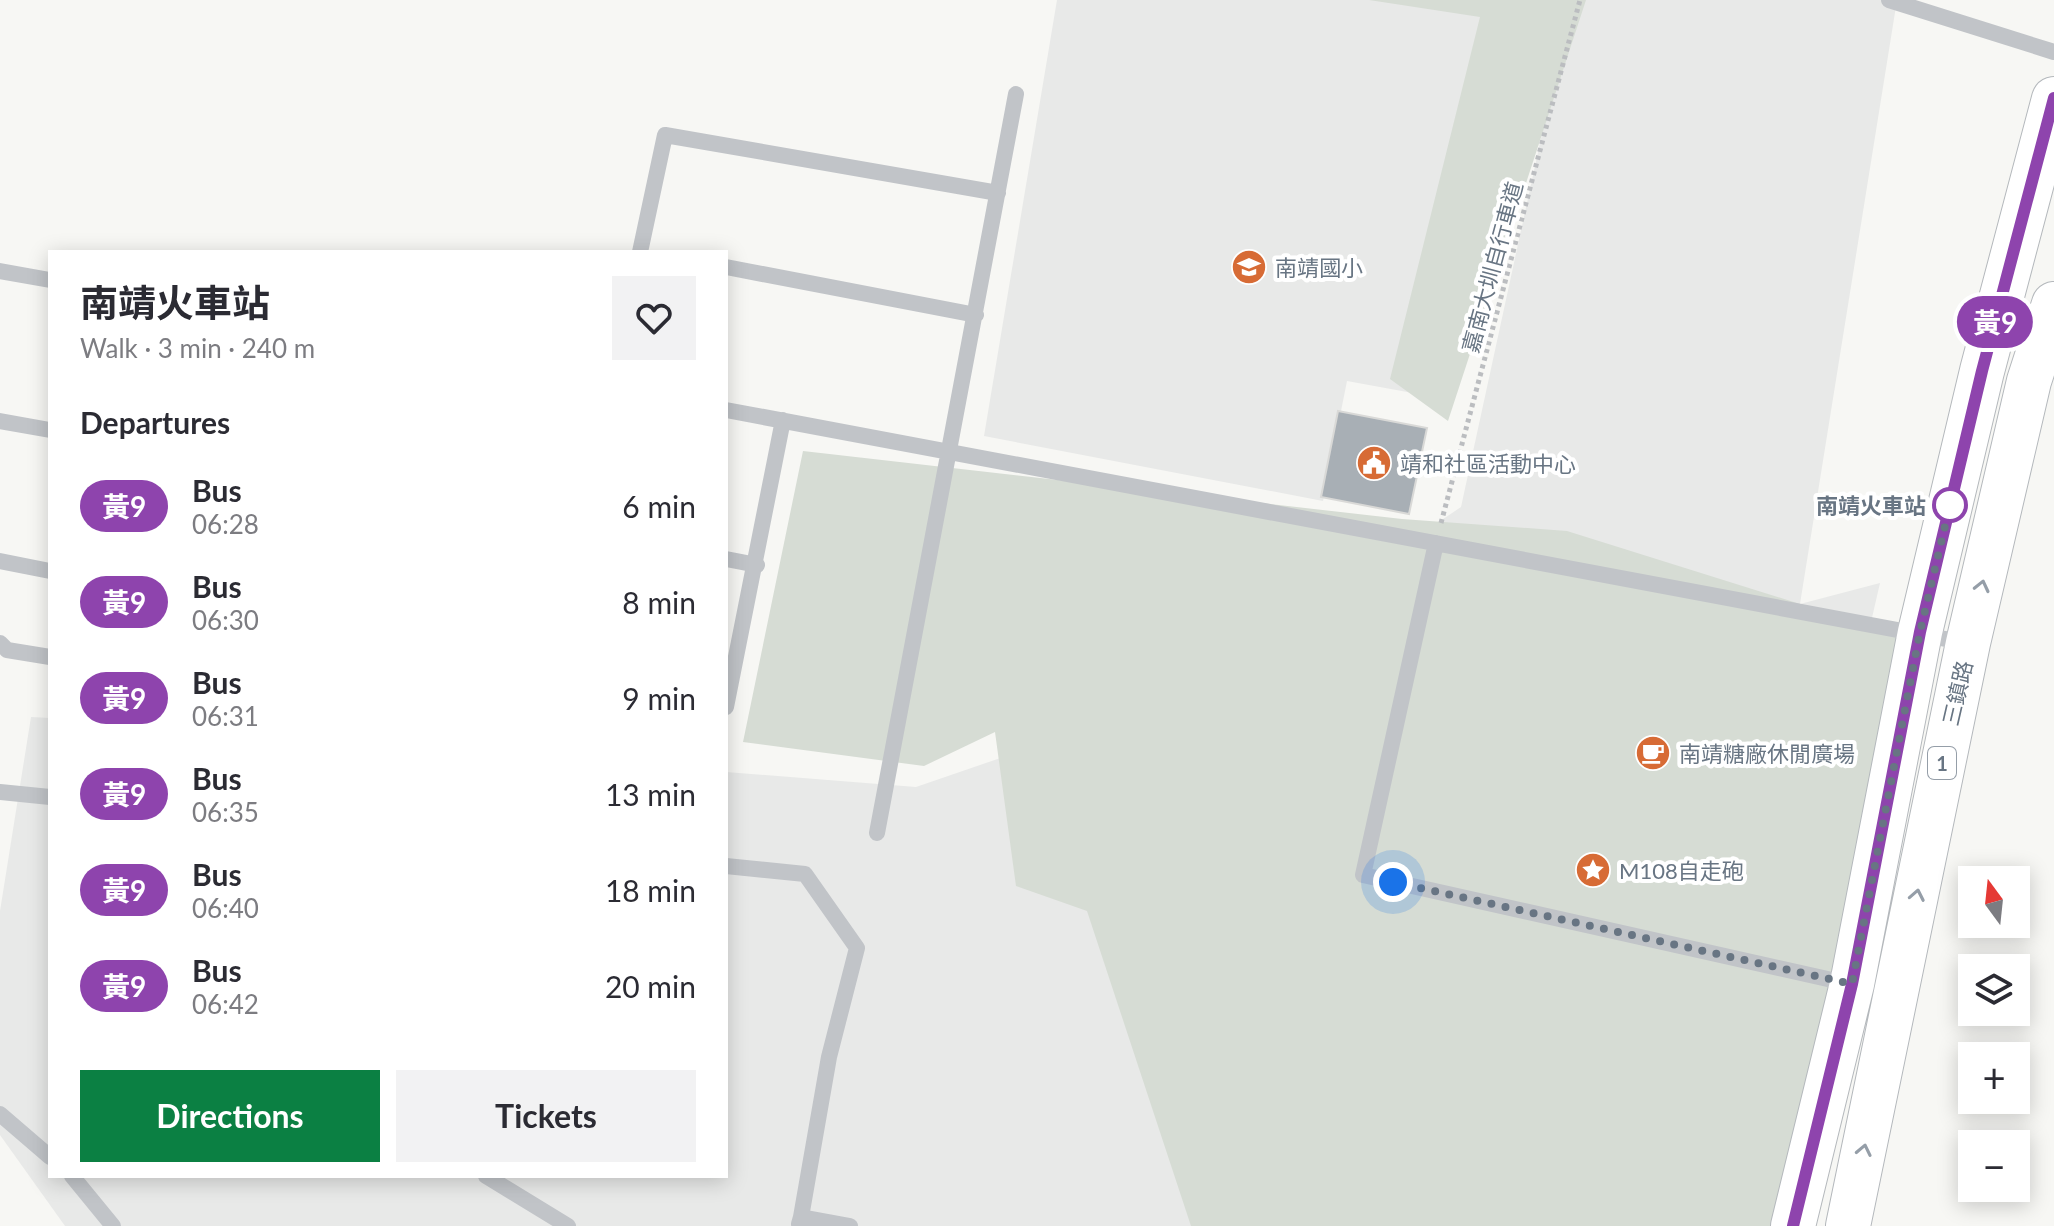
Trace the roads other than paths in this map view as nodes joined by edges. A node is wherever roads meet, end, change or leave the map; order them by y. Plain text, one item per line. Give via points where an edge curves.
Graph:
1 (1889, 0) edge
2 (2054, 52) edge
3 (1016, 94) dead end
4 (2054, 99) edge
5 (998, 193) junction
6 (644, 250) edge
7 (728, 267) edge
8 (0, 271) edge
9 (48, 280) edge
10 (2054, 304) edge
11 (976, 315) junction
12 (1982, 371) junction
13 (2029, 381) junction
14 (728, 410) edge
15 (783, 420) junction
16 (0, 421) edge
17 (48, 430) edge
18 (951, 452) junction
19 (1436, 543) junction
20 (728, 559) edge
21 (0, 561) edge
22 (757, 565) junction
23 (48, 571) edge
24 (1920, 632) junction
25 (0, 643) edge
26 (1968, 643) junction
27 (48, 657) edge
28 (728, 696) edge
29 (0, 792) edge
30 (48, 797) edge
31 (877, 833) dead end
32 (728, 866) edge
33 (1852, 984) junction
34 (0, 1114) edge
35 (48, 1155) edge
36 (74, 1178) edge
37 (489, 1178) edge
38 (800, 1221) edge
39 (113, 1226) edge
40 (568, 1226) edge
41 (850, 1226) edge
42 (1793, 1226) edge
43 (1848, 1226) edge

1 - 2 lane
3 - 5 lane
4 - 12 main road, 1
5 - 6 lane via 665,135
5 - 11 lane
7 - 11 lane
8 - 9 lane
10 - 13 main road, 三鎮路 / 1
11 - 18 lane
12 - 13 main road
12 - 24 main road, 1
26 -> 13 main road, 三鎮路 / 1
14 - 15 lane
15 - 18 lane
15 - 22 lane
16 - 17 lane
18 - 19 lane
18 - 31 lane
19 - 24 lane
19 - 33 lane via 1363,875
20 - 22 lane
21 - 23 lane
22 - 28 lane
24 - 26 lane
24 - 33 main road, 1
25 - 27 lane via 7,650
43 -> 26 main road, 三鎮路 / 1
29 - 30 lane
32 - 38 lane via 805,874 857,948 829,1057
33 - 42 main road, 1
34 - 35 lane
36 - 39 lane
37 - 40 lane
38 - 41 lane

